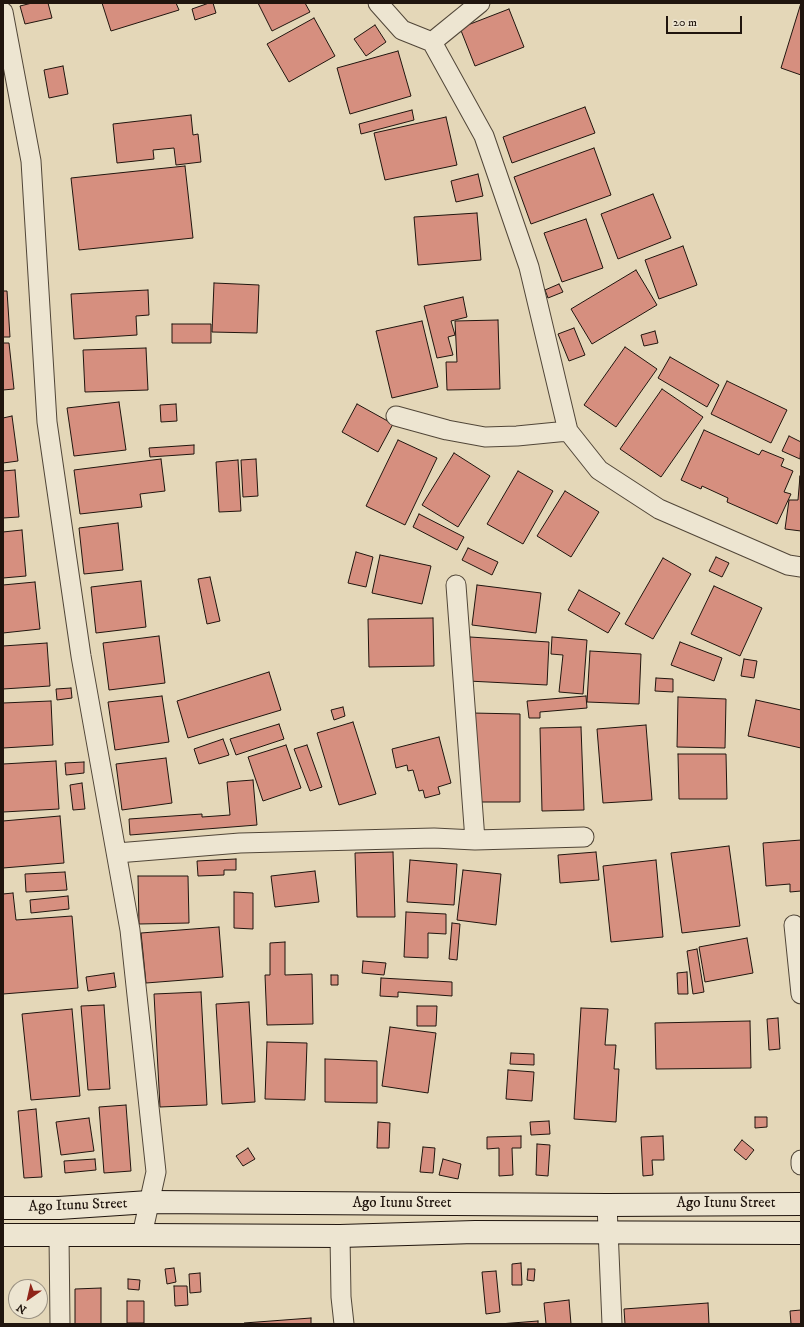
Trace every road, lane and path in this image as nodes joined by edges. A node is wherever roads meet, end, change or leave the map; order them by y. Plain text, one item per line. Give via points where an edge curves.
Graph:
1 (378, 3) edge
2 (480, 3) edge
3 (3, 12) edge
4 (432, 42) junction
5 (396, 416) dead end
6 (568, 431) junction
7 (801, 567) edge
8 (456, 585) dead end
9 (584, 836) dead end
10 (475, 840) junction
11 (117, 853) junction
12 (794, 925) dead end
13 (801, 994) edge
14 (801, 1160) edge
15 (801, 1166) edge
16 (149, 1202) junction
17 (801, 1204) edge
18 (607, 1205) junction
19 (3, 1208) edge
20 (608, 1233) junction
21 (801, 1233) edge
22 (3, 1235) edge
23 (59, 1235) junction
24 (142, 1235) junction
25 (340, 1236) junction
26 (60, 1324) edge
27 (344, 1324) edge
28 (612, 1324) edge

1 - 4 street via 402,30
2 - 4 street
3 - 11 street via 31,161 46,422 81,656
4 - 6 street via 484,136 529,267
5 - 6 street via 485,437
6 - 7 street via 599,470 659,509 788,565
8 - 10 street
9 - 10 street
10 - 11 street via 434,838 240,843
11 - 16 street via 130,930 155,1152 156,1172
12 - 13 street
14 - 15 street
16 - 18 main road, Ago Itunu Street
16 - 19 main road, Ago Itunu Street via 59,1208
16 - 24 street
17 - 18 main road, Ago Itunu Street
18 - 20 street
20 - 21 main road, Ago Itunu Street
20 - 25 main road, Ago Itunu Street via 475,1232
20 - 28 street
22 - 23 main road, Ago Itunu Street
23 - 24 main road, Ago Itunu Street
23 - 26 street
24 - 25 main road, Ago Itunu Street
25 - 27 street

